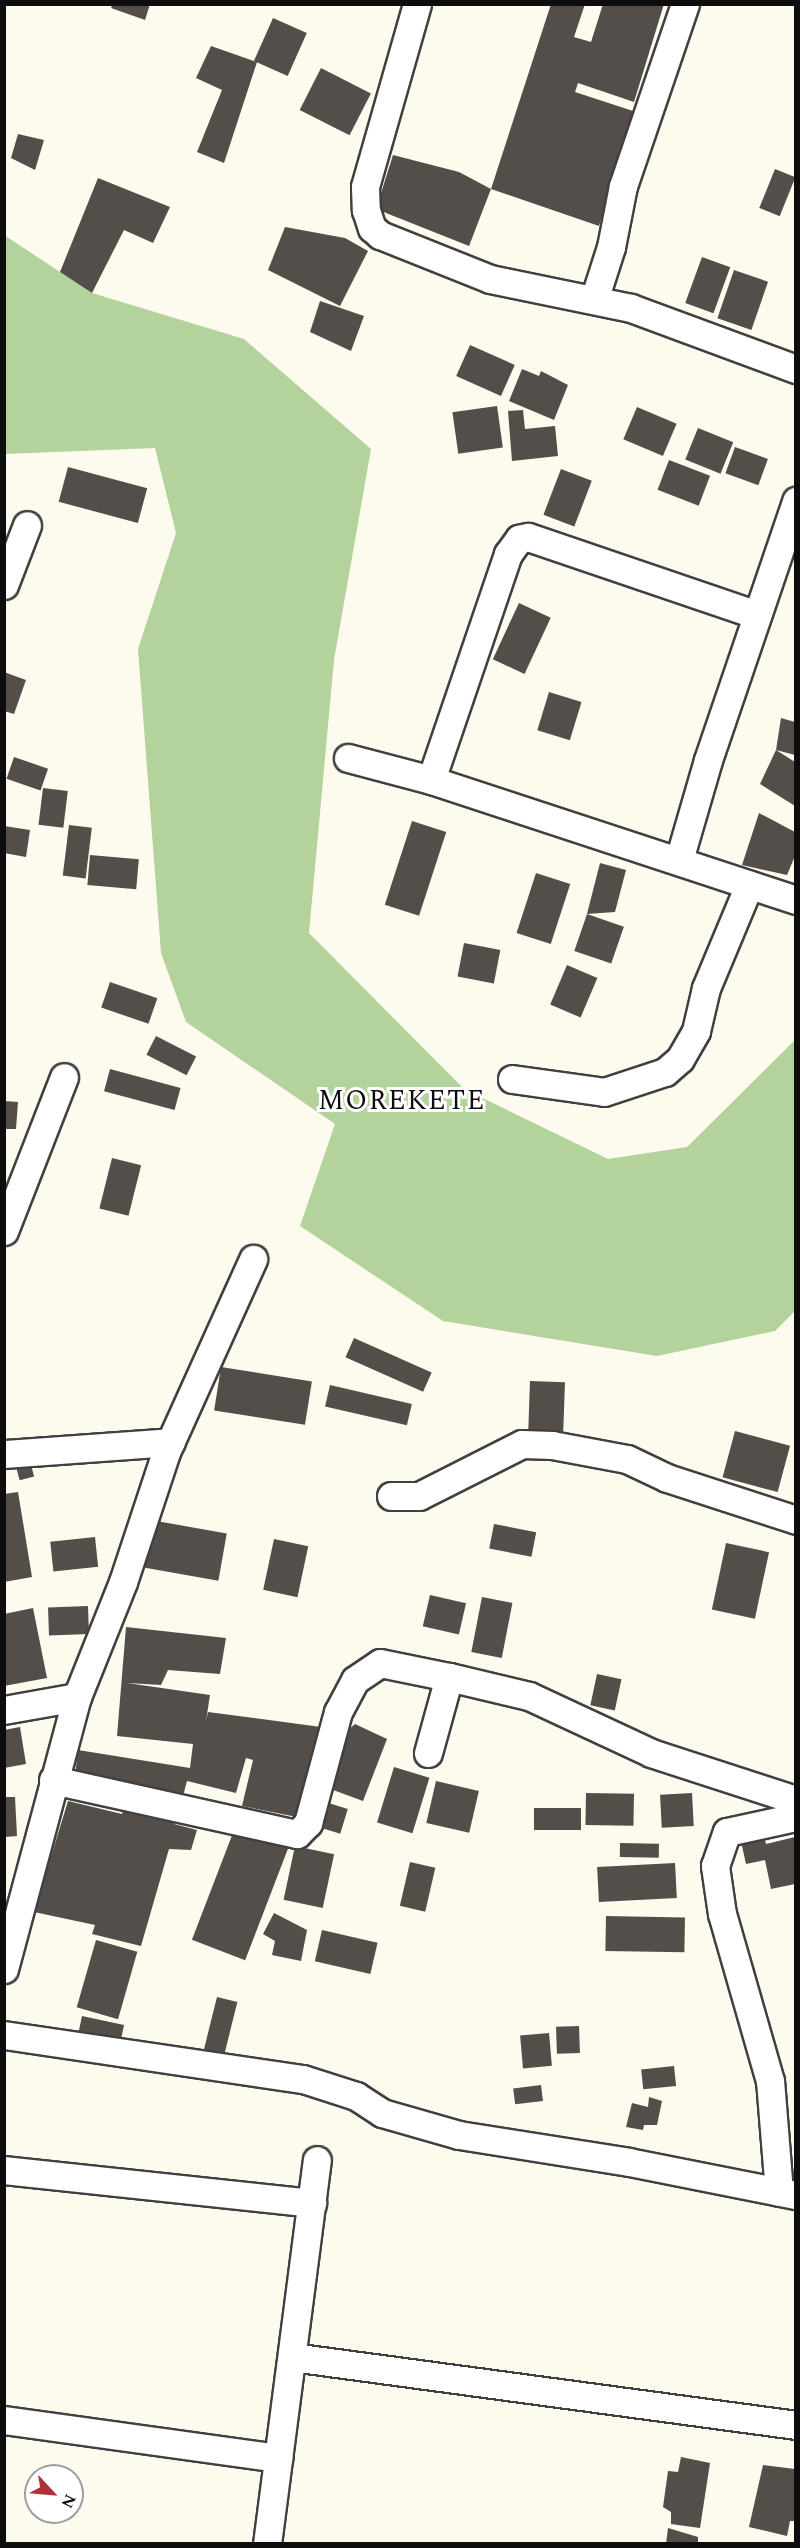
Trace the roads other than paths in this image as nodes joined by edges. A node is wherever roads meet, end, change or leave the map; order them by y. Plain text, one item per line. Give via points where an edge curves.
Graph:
1 (417, 4) edge
2 (685, 4) edge
3 (594, 300) junction
4 (795, 369) edge
5 (795, 501) edge
6 (27, 525) dead end
7 (4, 585) edge
8 (757, 615) junction
9 (348, 758) dead end
10 (431, 780) junction
11 (679, 860) junction
12 (749, 885) junction
13 (795, 900) edge
14 (64, 1077) dead end
15 (512, 1079) dead end
16 (4, 1231) edge
17 (253, 1259) dead end
18 (171, 1442) junction
19 (4, 1454) edge
20 (390, 1496) dead end
21 (795, 1520) edge
22 (449, 1677) junction
23 (77, 1697) junction
24 (4, 1710) edge
25 (428, 1753) dead end
26 (53, 1780) junction
27 (795, 1800) edge
28 (795, 1817) edge
29 (4, 1969) edge
30 (4, 2035) edge
31 (317, 2160) dead end
32 (4, 2170) edge
33 (787, 2193) edge
34 (312, 2203) junction
35 (292, 2357) junction
36 (4, 2420) edge
37 (795, 2425) edge
38 (278, 2458) junction
39 (267, 2544) edge

1 - 3 street via 369,162 364,187 372,228 392,241 490,279
2 - 3 street via 623,186 611,247
3 - 4 street via 631,308
5 - 8 street
6 - 7 street
8 - 10 street via 528,537 519,539 508,554
8 - 11 street
9 - 10 street
10 - 11 street
11 - 12 street
12 - 13 street
12 - 15 street via 706,988 696,1031 680,1059 665,1072 604,1092
14 - 16 street
17 - 18 street
18 - 19 street
18 - 23 street via 123,1582
20 - 21 street via 419,1496 522,1444 552,1445 627,1459 667,1478
22 - 25 street
22 - 26 street via 380,1663 355,1680 338,1712 308,1823 297,1834
22 - 27 street via 529,1696 651,1753
23 - 24 street
23 - 26 street
26 - 29 street
28 - 33 street via 727,1832 715,1866 722,1914 770,2081
30 - 33 street via 303,2079 356,2096 382,2113 459,2135 629,2162
31 - 34 street
32 - 34 street
34 - 35 street
35 - 37 street
35 - 38 street
36 - 38 street
38 - 39 street

